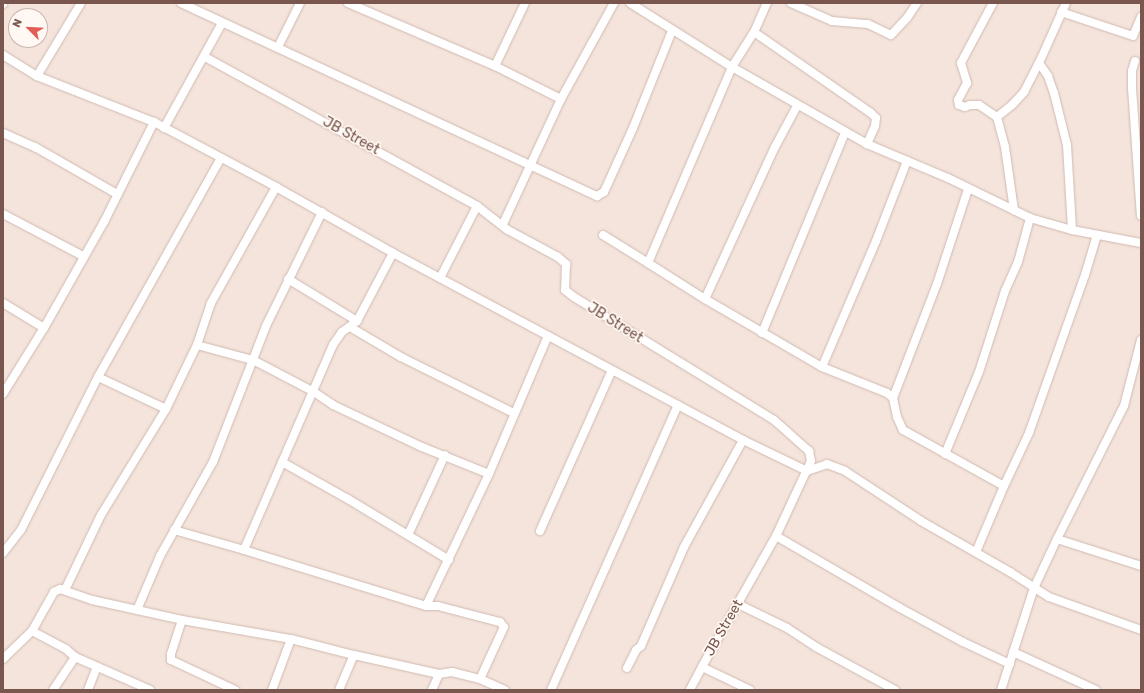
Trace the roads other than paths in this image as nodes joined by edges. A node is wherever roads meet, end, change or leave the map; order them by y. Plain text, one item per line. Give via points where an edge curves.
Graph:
1 (81, 3) edge
2 (181, 3) edge
3 (300, 3) edge
4 (348, 3) edge
5 (525, 3) edge
6 (614, 3) edge
7 (630, 3) edge
8 (767, 3) edge
9 (791, 3) edge
10 (917, 3) edge
11 (993, 3) edge
12 (1066, 3) edge
13 (1061, 12) junction
14 (1141, 17) edge
15 (222, 23) junction
16 (672, 31) junction
17 (754, 32) junction
18 (278, 47) junction
19 (3, 55) edge
20 (205, 57) junction
21 (1135, 61) dead end
22 (1039, 63) junction
23 (495, 66) junction
24 (732, 67) junction
25 (37, 76) junction
26 (561, 99) junction
27 (797, 106) junction
28 (997, 117) junction
29 (154, 122) junction
30 (164, 128) junction
31 (3, 133) edge
32 (845, 133) junction
33 (867, 144) junction
34 (221, 158) junction
35 (907, 162) junction
36 (529, 164) junction
37 (276, 187) junction
38 (968, 189) junction
39 (117, 194) junction
40 (477, 206) junction
41 (1014, 210) junction
42 (322, 212) junction
43 (3, 214) edge
44 (1141, 216) edge
45 (1030, 218) junction
46 (503, 224) junction
47 (1072, 230) junction
48 (604, 235) dead end
49 (1097, 235) junction
50 (1141, 243) edge
51 (393, 253) junction
52 (83, 256) junction
53 (648, 263) junction
54 (440, 278) junction
55 (288, 279) junction
56 (705, 299) junction
57 (3, 303) edge
58 (357, 321) junction
59 (350, 327) junction
60 (44, 328) junction
61 (762, 333) junction
62 (548, 336) junction
63 (1141, 340) edge
64 (197, 345) junction
65 (253, 360) junction
66 (822, 367) junction
67 (612, 370) junction
68 (98, 377) junction
69 (6, 381) edge
70 (314, 392) junction
71 (3, 394) edge
72 (893, 398) junction
73 (678, 405) junction
74 (166, 409) junction
75 (514, 413) junction
76 (743, 440) junction
77 (945, 454) junction
78 (446, 455) junction
79 (282, 462) junction
80 (806, 471) junction
81 (489, 474) junction
82 (1004, 486) junction
83 (174, 530) junction
84 (540, 531) dead end
85 (408, 535) junction
86 (776, 536) junction
87 (1056, 539) junction
88 (244, 550) junction
89 (976, 552) junction
90 (3, 553) edge
91 (449, 560) junction
92 (1141, 566) edge
93 (1034, 588) junction
94 (65, 590) junction
95 (738, 604) junction
96 (426, 606) junction
97 (137, 610) junction
98 (182, 620) junction
99 (1141, 630) edge
100 (32, 631) junction
101 (291, 639) junction
102 (1013, 652) junction
103 (354, 655) junction
104 (75, 657) junction
105 (3, 659) edge
106 (1010, 664) junction
107 (97, 667) junction
108 (702, 667) junction
109 (627, 668) dead end
110 (439, 674) junction
111 (480, 680) junction
112 (1080, 686) edge
113 (140, 687) edge
114 (53, 690) edge
115 (88, 690) edge
116 (150, 690) edge
117 (235, 690) edge
118 (272, 690) edge
119 (339, 690) edge
120 (432, 690) edge
121 (505, 690) edge
122 (552, 690) edge
123 (690, 690) edge
124 (750, 690) edge
125 (895, 690) edge
126 (1001, 690) edge
127 (1096, 690) edge

1 - 25 street
2 - 15 street
3 - 18 street
4 - 23 street
5 - 23 street
6 - 26 street
7 - 16 street
8 - 17 street
9 - 10 street via 832,21 868,24 892,34
11 - 28 street via 961,63 967,83 958,100 959,105 979,106
12 - 13 street
13 - 14 street via 1133,36
13 - 22 street
15 - 18 street
15 - 20 street
16 - 24 street
16 - 36 street via 604,192 596,196
17 - 24 street
17 - 33 street via 871,113 876,118 876,126
18 - 36 street
19 - 25 street
20 - 30 street
20 - 40 street, JB Street
21 - 44 street via 1132,88
22 - 28 street via 1024,92
22 - 47 street via 1048,76 1054,93 1067,145
23 - 26 street
24 - 27 street
24 - 53 street
25 - 29 street
26 - 36 street
27 - 32 street
27 - 56 street via 775,147
28 - 41 street via 1005,148
29 - 30 street
29 - 39 street
30 - 34 street
31 - 39 street via 35,147
32 - 33 street
32 - 61 street
33 - 35 street
34 - 37 street
34 - 68 street
35 - 38 street
35 - 66 street
36 - 46 street
37 - 42 street
37 - 64 street via 211,303
38 - 41 street
38 - 72 street via 937,284
39 - 52 street
40 - 46 street, JB Street
40 - 54 street
41 - 45 street
42 - 51 street
42 - 55 street
43 - 52 street
45 - 47 street
45 - 77 street via 1018,262 1005,291 979,372
46 - 80 street, JB Street via 508,230 566,264 565,290 574,297 774,420 809,451 811,461
47 - 49 street
48 - 53 street
49 - 50 street
49 - 82 street via 1029,433
51 - 54 street
51 - 58 street
52 - 60 street
53 - 56 street
54 - 62 street
55 - 58 street
55 - 65 street
56 - 61 street
57 - 60 street
58 - 59 street
59 - 70 street via 342,332 333,345
59 - 75 street via 400,357
60 - 69 street
61 - 66 street
62 - 67 street
62 - 75 street
63 - 87 street via 1124,406
64 - 65 street
64 - 74 street
65 - 70 street
65 - 83 street via 213,462
66 - 72 street via 887,393
67 - 73 street
67 - 84 street
68 - 74 street
68 - 90 street via 21,530
69 - 71 street
70 - 78 street via 333,405
70 - 79 street
72 - 77 street via 903,430
73 - 76 street
73 - 122 street
74 - 94 street via 101,515
75 - 81 street
76 - 80 street
76 - 109 street via 684,547 641,646 636,650
77 - 82 street
78 - 81 street
78 - 85 street
79 - 85 street
79 - 88 street
80 - 86 street, JB Street
80 - 89 street via 827,464 845,471
81 - 91 street
82 - 89 street
83 - 88 street
83 - 97 street
85 - 91 street
86 - 95 street, JB Street
86 - 106 street via 962,642
87 - 92 street
87 - 93 street
88 - 96 street
89 - 93 street
91 - 96 street
93 - 99 street via 1068,605
93 - 102 street
94 - 97 street via 92,600
94 - 100 street via 54,592
95 - 108 street, JB Street
95 - 125 street via 787,628 816,647
96 - 111 street via 438,606 500,622 504,627
97 - 98 street
98 - 101 street
98 - 117 street via 171,660
100 - 104 street via 66,649
100 - 105 street
101 - 103 street
101 - 118 street
102 - 106 street
102 - 112 street
103 - 110 street
103 - 119 street
104 - 107 street
104 - 114 street
106 - 126 street
107 - 113 street
107 - 115 street
108 - 123 street, JB Street
108 - 124 street
110 - 111 street via 452,672
110 - 120 street
111 - 121 street
112 - 127 street
113 - 116 street

